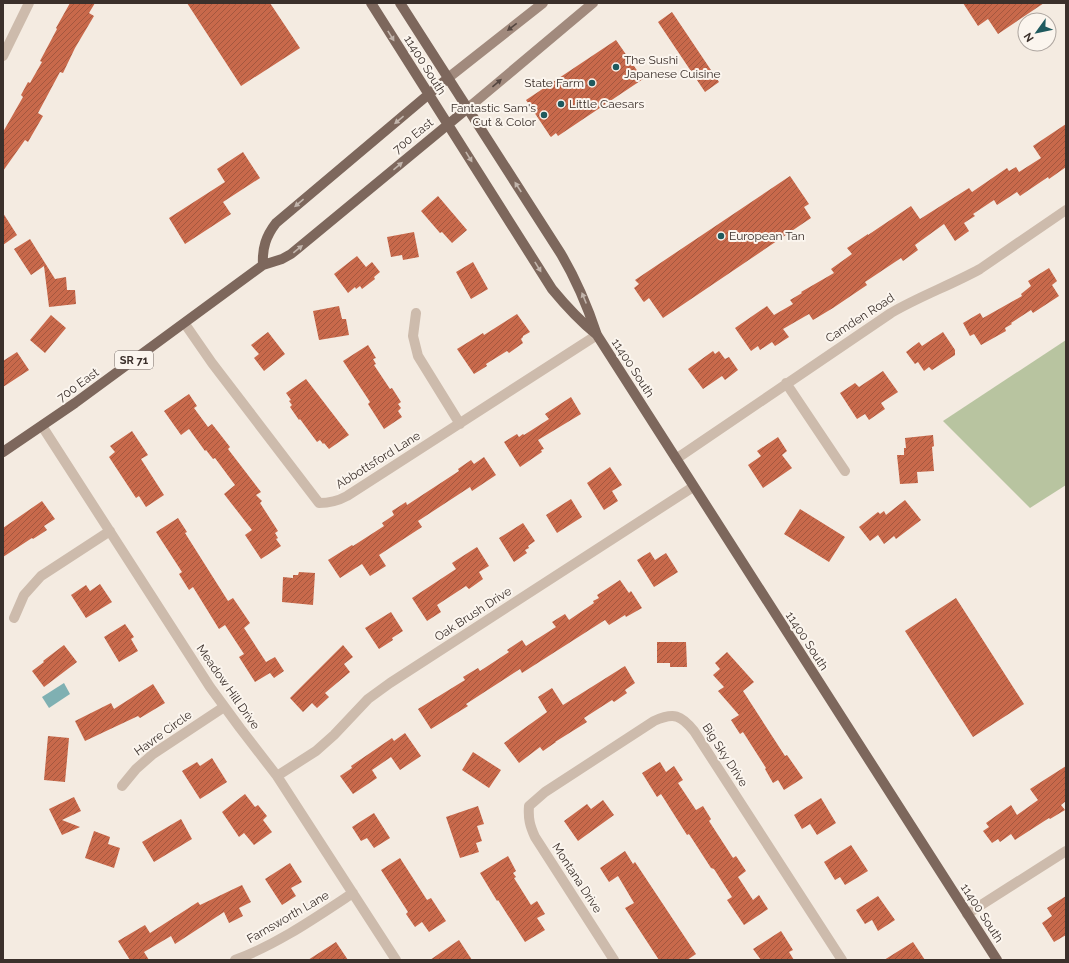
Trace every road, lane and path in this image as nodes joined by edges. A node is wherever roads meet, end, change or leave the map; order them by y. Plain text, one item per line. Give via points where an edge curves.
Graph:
1 (29, 3) edge
2 (371, 3) edge
3 (400, 3) edge
4 (543, 3) edge
5 (593, 3) edge
6 (3, 56) edge
7 (448, 78) junction
8 (429, 94) junction
9 (468, 108) junction
10 (448, 124) junction
11 (1066, 210) edge
12 (263, 265) junction
13 (416, 313) dead end
14 (184, 324) junction
15 (597, 335) junction
16 (786, 384) junction
17 (460, 424) junction
18 (42, 426) junction
19 (3, 452) edge
20 (676, 459) junction
21 (845, 471) dead end
22 (694, 487) junction
23 (110, 531) junction
24 (14, 618) dead end
25 (224, 707) junction
26 (277, 776) junction
27 (122, 786) dead end
28 (529, 806) joint
29 (1066, 851) edge
30 (353, 893) junction
31 (967, 914) junction
32 (235, 960) edge
33 (396, 960) edge
34 (614, 960) edge
35 (842, 960) edge
36 (997, 960) edge

1 - 6 street
2 -> 8 main road, 11400 South
3 - 7 main road, 11400 South
4 -> 7 main road, 700 East
9 -> 5 main road, 700 East / SR 71
7 - 8 main road, 700 East
7 - 9 main road, 11400 South
8 - 10 main road, 11400 South
8 -> 12 main road, 700 East via 276,223 264,246
9 - 10 main road, 700 East / SR 71
15 -> 9 main road, 11400 South via 573,275
12 -> 10 main road, 700 East / SR 71 via 291,254
10 -> 15 main road, 11400 South via 552,289 580,321
11 - 16 street, Camden Road via 980,269 891,312
12 - 14 main road, 700 East / SR 71
13 - 17 street via 413,336 418,356
14 - 17 street, Abbottsford Lane via 319,503 329,503 347,496
14 - 18 main road, 700 East / SR 71
15 - 17 street, Abbottsford Lane
15 - 20 main road, 11400 South
16 - 20 street, Camden Road
16 - 21 street
18 - 19 main road, 700 East / SR 71
18 - 23 street, Meadow Hill Drive
20 - 22 main road, 11400 South
22 - 26 street, Oak Brush Drive via 390,683 368,699 316,751
22 - 31 main road, 11400 South
23 - 24 street via 41,576 24,595
23 - 25 street, Meadow Hill Drive
25 - 26 street, Meadow Hill Drive
25 - 27 street, Havre Circle via 153,754
26 - 30 street, Meadow Hill Drive
28 - 34 street, Montana Drive via 530,828
28 - 35 street, Big Sky Drive via 545,792 654,720 676,715 694,731
29 - 31 street
30 - 32 street, Farnsworth Lane via 267,947
30 - 33 street, Meadow Hill Drive
31 - 36 main road, 11400 South

